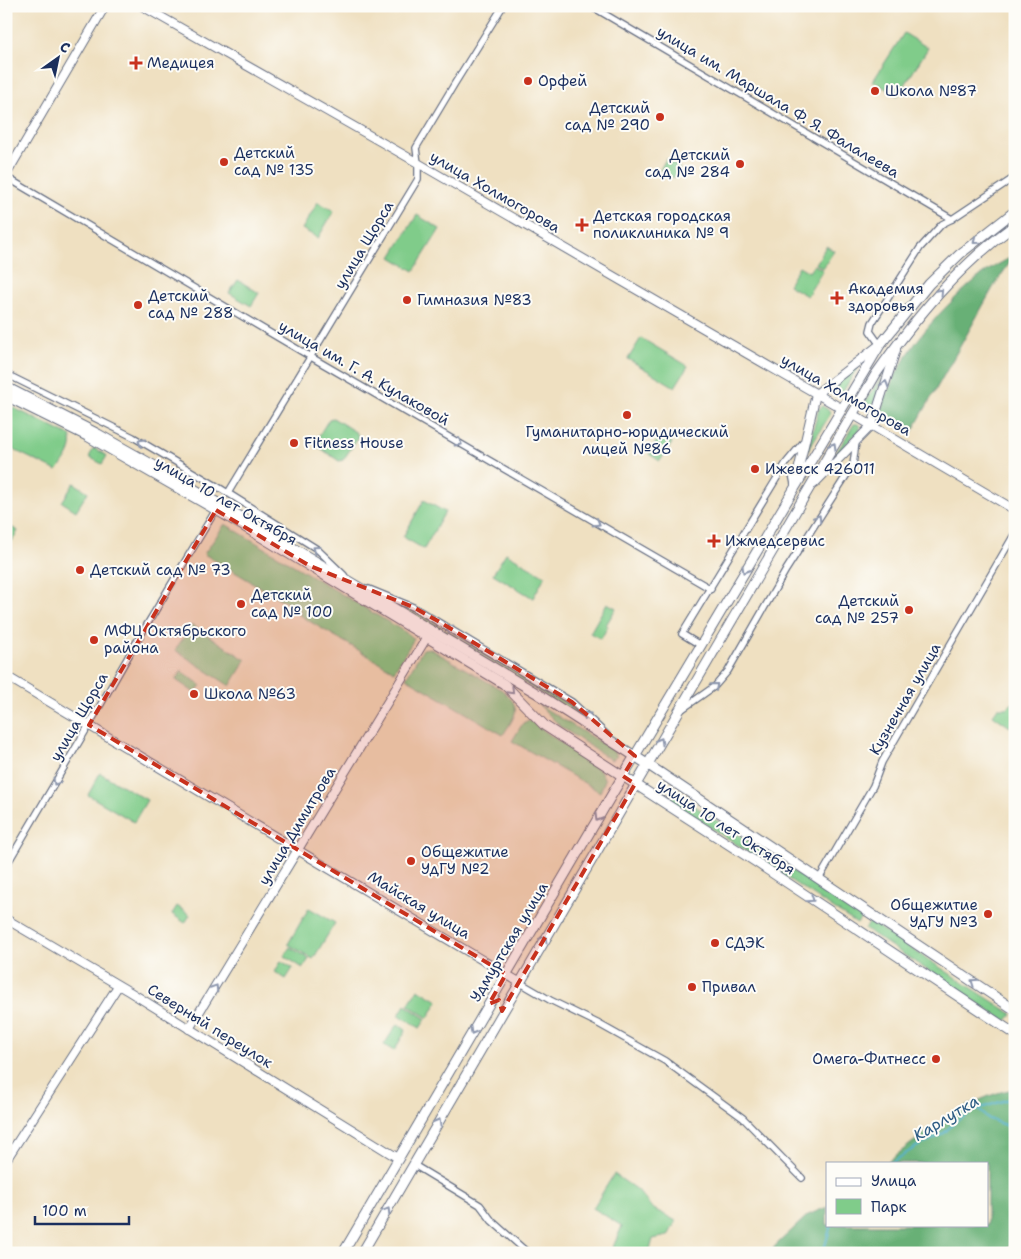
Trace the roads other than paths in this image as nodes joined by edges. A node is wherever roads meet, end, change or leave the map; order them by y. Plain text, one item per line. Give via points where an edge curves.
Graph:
1 (105, 6) edge
2 (142, 6) edge
3 (503, 6) edge
4 (591, 6) edge
5 (416, 148) junction
6 (404, 154) junction
7 (418, 163) junction
8 (427, 168) junction
9 (6, 176) edge
10 (1015, 177) edge
11 (418, 179) junction
12 (1015, 211) edge
13 (952, 219) junction
14 (1015, 225) edge
15 (898, 342) junction
16 (880, 345) junction
17 (311, 357) junction
18 (6, 374) edge
19 (6, 387) edge
20 (816, 394) junction
21 (6, 396) edge
22 (841, 408) junction
23 (852, 414) junction
24 (872, 425) junction
25 (805, 440) junction
26 (856, 441) junction
27 (783, 469) junction
28 (794, 486) junction
29 (806, 492) junction
30 (228, 493) junction
31 (218, 507) junction
32 (1015, 510) edge
33 (1015, 533) edge
34 (352, 582) junction
35 (711, 589) junction
36 (430, 634) junction
37 (700, 645) junction
38 (6, 676) edge
39 (676, 715) junction
40 (89, 725) junction
41 (622, 748) junction
42 (635, 756) junction
43 (647, 764) junction
44 (623, 776) junction
45 (635, 784) junction
46 (298, 850) junction
47 (6, 866) edge
48 (819, 879) junction
49 (6, 919) edge
50 (506, 974) junction
51 (520, 982) junction
52 (118, 986) junction
53 (489, 1004) junction
54 (1015, 1010) edge
55 (502, 1011) junction
56 (190, 1029) junction
57 (1012, 1029) edge
58 (398, 1158) junction
59 (6, 1160) edge
60 (414, 1165) junction
61 (802, 1178) dead end
62 (343, 1253) edge
63 (362, 1253) edge
64 (528, 1253) edge

1 - 9 street
2 - 6 street, улица Холмогорова
3 - 5 street
4 - 13 street, улица им. Маршала Ф. Я. Фалалеева
5 - 6 street
5 - 7 street
6 - 7 street, улица Холмогорова
7 - 8 street, улица Холмогорова
7 - 11 street
8 - 11 street, улица Щорса
8 - 20 street, улица Холмогорова
9 - 17 street, улица им. Г. А. Кулаковой
10 - 13 street
11 - 17 street, улица Щорса
12 -> 16 main road, Удмуртская улица via 960,254 929,284
13 - 16 street via 942,224 920,248 876,315 870,331
15 -> 14 main road, Удмуртская улица via 958,273 987,245
15 - 23 main road, Удмуртская улица
24 -> 15 street
16 - 20 street
16 - 22 main road, Удмуртская улица
17 - 30 street, улица Щорса
17 -> 35 street, улица им. Г. А. Кулаковой
30 -> 18 street, улица 10 лет Октября via 133,437
19 - 31 main road, улица 10 лет Октября via 98,434
20 - 22 street, улица Холмогорова
20 - 25 street
21 - 31 main road, улица 10 лет Октября
22 - 23 main road, улица Холмогорова
22 - 28 main road, Удмуртская улица
23 - 24 street, улица Холмогорова
29 -> 23 main road, Удмуртская улица
24 - 26 street
24 - 32 street, улица Холмогорова
25 - 27 street
25 - 28 street
26 - 29 street
39 -> 26 street, Удмуртская улица via 716,686 728,671 786,570 853,465
27 - 28 street via 792,474
27 - 35 street
28 -> 37 main road, Удмуртская улица
29 - 39 main road, Удмуртская улица
34 -> 30 street, улица 10 лет Октября via 317,549
31 - 34 main road, улица 10 лет Октября
31 - 36 main road, улица 10 лет Октября
31 - 40 street, улица Щорса
33 - 48 street, Кузнечная улица via 882,762 873,786
34 - 36 main road, улица 10 лет Октября
41 -> 34 street, улица 10 лет Октября via 572,702 413,607
35 - 37 street via 682,634
36 - 41 main road, улица 10 лет Октября via 538,694
36 -> 44 main road, улица 10 лет Октября via 504,684 545,726
36 - 46 street, улица Димитрова
37 - 42 main road, Удмуртская улица
38 - 40 street, Майская улица
43 -> 39 main road, Удмуртская улица
40 - 46 street, Майская улица
40 -> 47 street, улица Щорса
41 - 42 main road, улица 10 лет Октября
42 - 43 main road, улица 10 лет Октября
42 - 44 main road, Удмуртская улица
43 - 45 main road, Удмуртская улица
43 - 48 main road, улица 10 лет Октября
44 - 45 main road, улица 10 лет Октября
44 -> 50 main road, Удмуртская улица
51 -> 45 main road, Удмуртская улица
45 -> 57 main road, улица 10 лет Октября
46 - 50 street, Майская улица
56 -> 46 street, улица Димитрова
54 -> 48 main road, улица 10 лет Октября
49 - 52 street, Северный переулок
50 - 51 street, Майская улица
50 - 53 main road, Удмуртская улица
51 - 55 main road, Удмуртская улица
51 - 61 street, Майская улица via 664,1061 743,1118
52 - 56 street, Северный переулок
52 - 59 street
53 - 55 main road via 498,1004
53 -> 58 main road, Удмуртская улица
60 -> 55 main road, Удмуртская улица
56 - 58 street, Северный переулок
58 - 62 main road, Удмуртская улица
63 -> 60 main road, Удмуртская улица
60 - 64 street via 480,1205 492,1221

